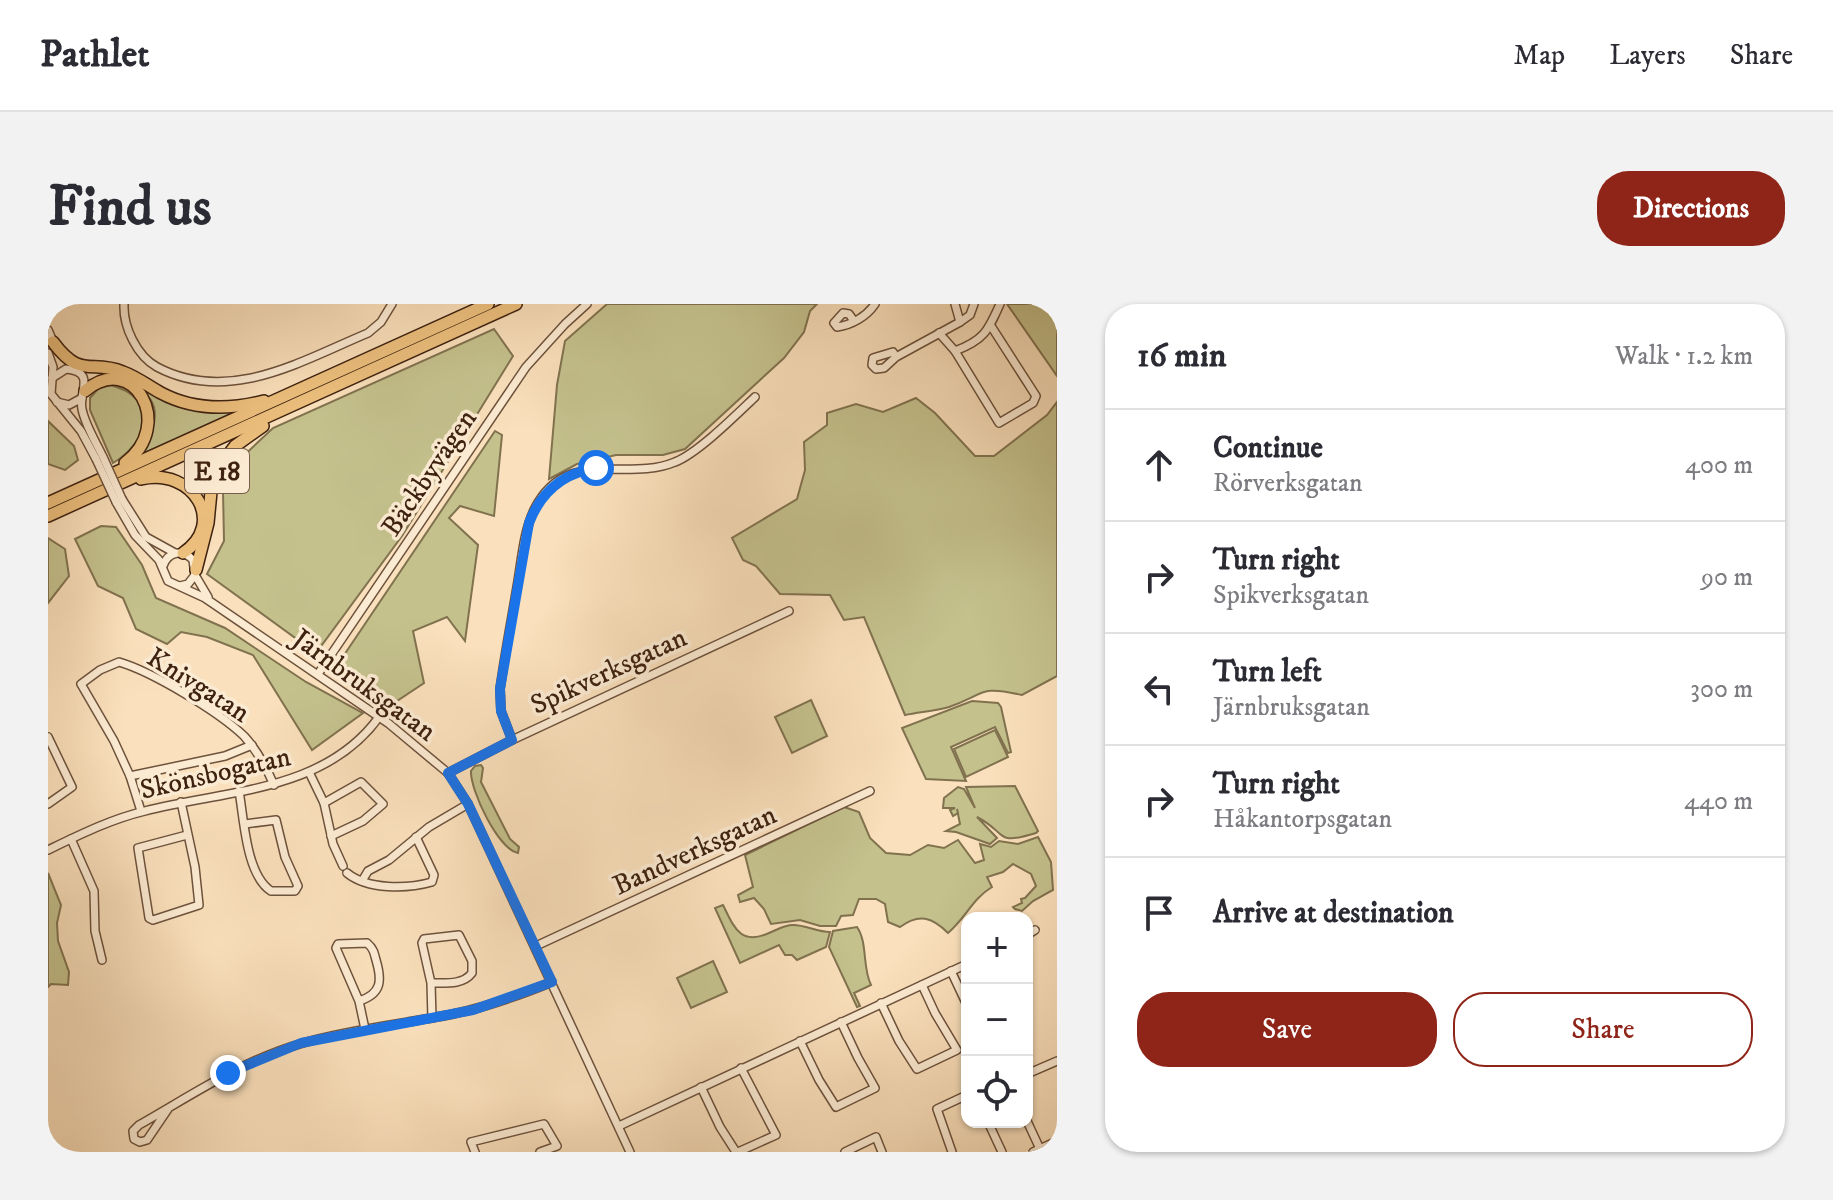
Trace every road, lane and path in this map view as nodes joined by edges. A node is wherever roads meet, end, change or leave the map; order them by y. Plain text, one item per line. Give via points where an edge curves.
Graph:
1 (124, 304) edge
2 (392, 304) edge
3 (488, 304) edge
4 (516, 304) edge
5 (587, 304) edge
6 (875, 304) edge
7 (955, 304) edge
8 (974, 304) edge
9 (1000, 304) edge
10 (854, 321) dead end
11 (960, 322) junction
12 (991, 326) junction
13 (939, 333) junction
14 (50, 342) edge
15 (955, 351) junction
16 (896, 357) dead end
17 (74, 370) junction
18 (133, 377) junction
19 (52, 378) junction
20 (84, 393) junction
21 (755, 397) dead end
22 (55, 400) junction
23 (276, 400) junction
24 (292, 406) junction
25 (99, 458) junction
26 (93, 482) junction
27 (124, 482) junction
28 (119, 501) junction
29 (48, 503) edge
30 (48, 516) edge
31 (179, 553) junction
32 (163, 567) junction
33 (196, 573) junction
34 (177, 586) junction
35 (224, 611) junction
36 (789, 611) dead end
37 (318, 674) junction
38 (379, 717) junction
39 (48, 737) edge
40 (512, 740) junction
41 (252, 745) junction
42 (309, 772) junction
43 (448, 773) junction
44 (130, 776) junction
45 (274, 785) junction
46 (239, 791) junction
47 (870, 791) dead end
48 (181, 802) junction
49 (324, 803) junction
50 (48, 804) edge
51 (468, 804) junction
52 (141, 811) junction
53 (245, 824) junction
54 (187, 835) junction
55 (331, 836) junction
56 (416, 837) junction
57 (71, 839) junction
58 (48, 850) edge
59 (362, 881) junction
60 (536, 946) junction
61 (102, 960) dead end
62 (961, 967) edge
63 (951, 971) junction
64 (552, 982) junction
65 (431, 983) junction
66 (922, 985) junction
67 (961, 992) edge
68 (359, 1001) junction
69 (881, 1003) junction
70 (432, 1018) junction
71 (841, 1022) junction
72 (365, 1029) junction
73 (800, 1041) junction
74 (1057, 1061) edge
75 (741, 1068) junction
76 (1033, 1071) edge
77 (701, 1087) junction
78 (961, 1098) edge
79 (168, 1109) junction
80 (619, 1126) junction
81 (991, 1128) edge
82 (1029, 1128) edge
83 (1057, 1141) edge
84 (1036, 1150) edge
85 (475, 1152) edge
86 (540, 1152) edge
87 (630, 1152) edge
88 (737, 1152) edge
89 (845, 1152) edge
90 (882, 1152) edge
91 (952, 1152) edge
92 (1002, 1152) edge

1 - 2 street via 138,349 151,363 186,378 217,383 272,373 368,333
3 - 23 highway, E 18
4 - 24 highway, E 18
5 - 37 street, Bäckbyvägen via 526,367
6 - 10 street
7 - 11 street
8 - 11 street
9 - 12 street
11 - 13 street
12 - 15 street via 980,339
12 - 15 street via 1035,392 1033,403 997,422
13 - 15 street
13 - 16 street
14 - 17 street
14 - 18 highway via 76,364
14 - 19 street
17 - 18 highway, E 18
17 - 19 street via 62,370
17 - 20 street via 84,379
18 - 23 highway, E 18 via 196,405
19 - 22 street
20 - 22 street via 69,405
20 - 25 street via 82,409
20 - 26 highway, E 18 via 102,380 123,381 141,394 149,414 146,436 134,455
21 - 40 street via 677,462 653,468 586,469 557,482 538,504 527,531 500,689 501,711
22 - 25 street
23 - 26 highway, E 18
24 - 27 highway, E 18
24 - 33 highway, E 18 via 240,441 221,464 212,485
25 - 28 street, bridge
26 - 29 highway, E 18
27 - 30 highway, E 18
27 - 31 highway, E 18 via 168,477 193,491 201,526 191,546
28 - 31 street via 146,537
28 - 32 street via 131,529
31 - 32 street via 167,558
31 - 33 street via 193,560
32 - 34 street via 168,581
33 - 34 street via 188,584
33 - 35 street, Järnbruksgatan via 207,596
34 - 35 street, Järnbruksgatan
35 - 37 street, Järnbruksgatan
36 - 40 street, Spikverksgatan
37 - 38 street, Järnbruksgatan
38 - 42 street, Skönsbogatan via 347,750
38 - 43 street, Järnbruksgatan
39 - 50 street via 72,787
40 - 43 street, Spikverksgatan
41 - 44 street via 225,756
41 - 44 street, Knivgatan via 220,717 115,663 82,682
41 - 45 street, Knivgatan
42 - 45 street, Skönsbogatan
42 - 49 street
43 - 51 street, Järnbruksgatan
44 - 52 street
45 - 46 street, Skönsbogatan
46 - 48 street, Skönsbogatan
46 - 53 street
47 - 60 street, Bandverksgatan
48 - 52 street, Skönsbogatan
48 - 54 street
49 - 55 street
49 - 55 street via 361,782 381,800 382,805 363,821
51 - 56 street
51 - 60 street, Järnbruksgatan
52 - 57 street, Skönsbogatan
53 - 53 street via 263,885 271,891 296,890 276,820
54 - 54 street via 199,905 153,920 138,848
55 - 59 street via 345,870
56 - 59 street
56 - 59 street via 434,875 432,882 396,886
57 - 58 street, Skönsbogatan
57 - 61 street via 94,891
60 - 64 street, Järnbruksgatan
62 - 63 street
63 - 66 street
63 - 67 street
64 - 70 street via 494,1004
64 - 80 street, Järnbruksgatan
65 - 65 street via 470,977 472,961 459,935 424,939
65 - 70 street
66 - 69 street
66 - 69 street via 957,1050 917,1069
68 - 68 street via 336,948 338,944 372,946 380,985
68 - 72 street
69 - 71 street
70 - 72 street
71 - 73 street
71 - 73 street via 875,1088 849,1101 836,1107
72 - 79 street via 262,1058
73 - 75 street
74 - 76 street
75 - 77 street
75 - 88 street via 776,1135
77 - 80 street
77 - 88 street
78 - 91 street via 937,1109
79 - 79 street via 134,1128 134,1139 147,1140
80 - 87 street, Järnbruksgatan
81 - 92 street
82 - 84 street
83 - 84 street
85 - 86 street via 471,1142 544,1124 557,1146
89 - 90 street via 876,1137

